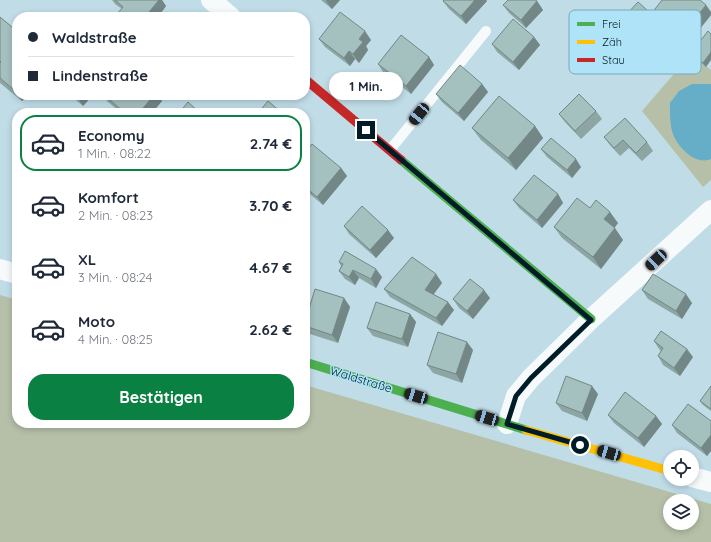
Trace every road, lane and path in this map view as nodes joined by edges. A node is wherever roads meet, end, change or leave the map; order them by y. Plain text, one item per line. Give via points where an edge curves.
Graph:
1 (211, 0) edge
2 (225, 12) edge
3 (486, 31) dead end
4 (310, 83) edge
5 (390, 150) junction
6 (711, 210) edge
7 (0, 269) edge
8 (12, 273) edge
9 (591, 320) junction
10 (310, 364) edge
11 (507, 424) junction
12 (663, 469) edge
13 (699, 479) edge
14 (711, 482) edge

1 - 2 street
3 - 5 lane
4 - 5 street
5 - 9 street
6 - 9 street
7 - 8 street
9 - 11 street via 516,396
10 - 11 street, Waldstraße
11 - 12 street, Waldstraße
13 - 14 street

